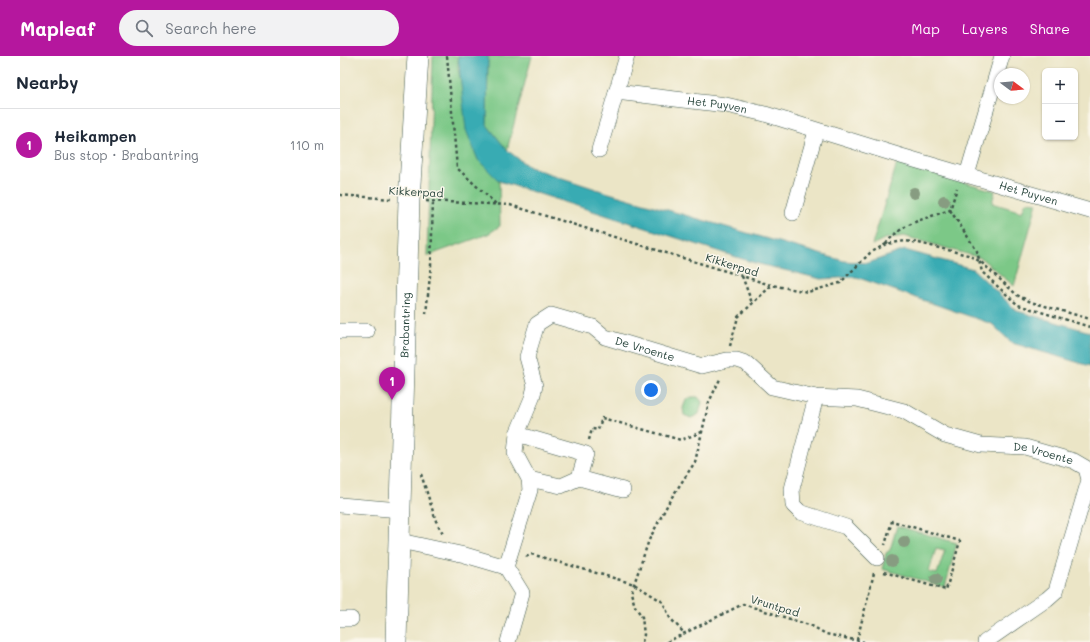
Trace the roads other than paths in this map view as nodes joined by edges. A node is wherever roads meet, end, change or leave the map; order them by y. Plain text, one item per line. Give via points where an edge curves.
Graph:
1 (418, 56) edge
2 (627, 56) edge
3 (1002, 56) edge
4 (616, 92) junction
5 (816, 131) junction
6 (599, 150) dead end
7 (967, 175) junction
8 (1090, 211) edge
9 (793, 213) dead end
10 (340, 330) edge
11 (367, 331) dead end
12 (816, 397) junction
13 (517, 434) junction
14 (579, 478) junction
15 (529, 479) junction
16 (623, 490) dead end
17 (340, 505) edge
18 (400, 510) junction
19 (400, 541) junction
20 (876, 563) road end
21 (506, 567) junction
22 (396, 642) edge
23 (508, 642) edge
24 (985, 642) edge

1 - 18 street, Brabantring via 409,200
2 - 4 street
3 - 7 street
4 - 5 street, Het Puyven via 726,105 765,114
4 - 6 street
5 - 7 street, Het Puyven
5 - 9 street
7 - 8 street, Het Puyven
10 - 11 street
12 - 13 street, De Vroente via 772,387 746,363 737,360 702,366 605,338 593,328 551,315 537,324 527,357 535,386
12 - 20 street via 792,489 792,505 800,512 846,527
12 - 24 street, De Vroente via 857,399 904,411 945,435 981,445 1025,447 1086,468 1088,480 1056,591
13 - 14 street via 586,454
13 - 15 street, De Vroente via 515,453
14 - 15 street via 561,486
14 - 16 street
15 - 21 street via 530,490
17 - 18 street
18 - 19 street, Brabantring
19 - 21 street
19 - 22 street, Brabantring
21 - 23 street via 522,593

